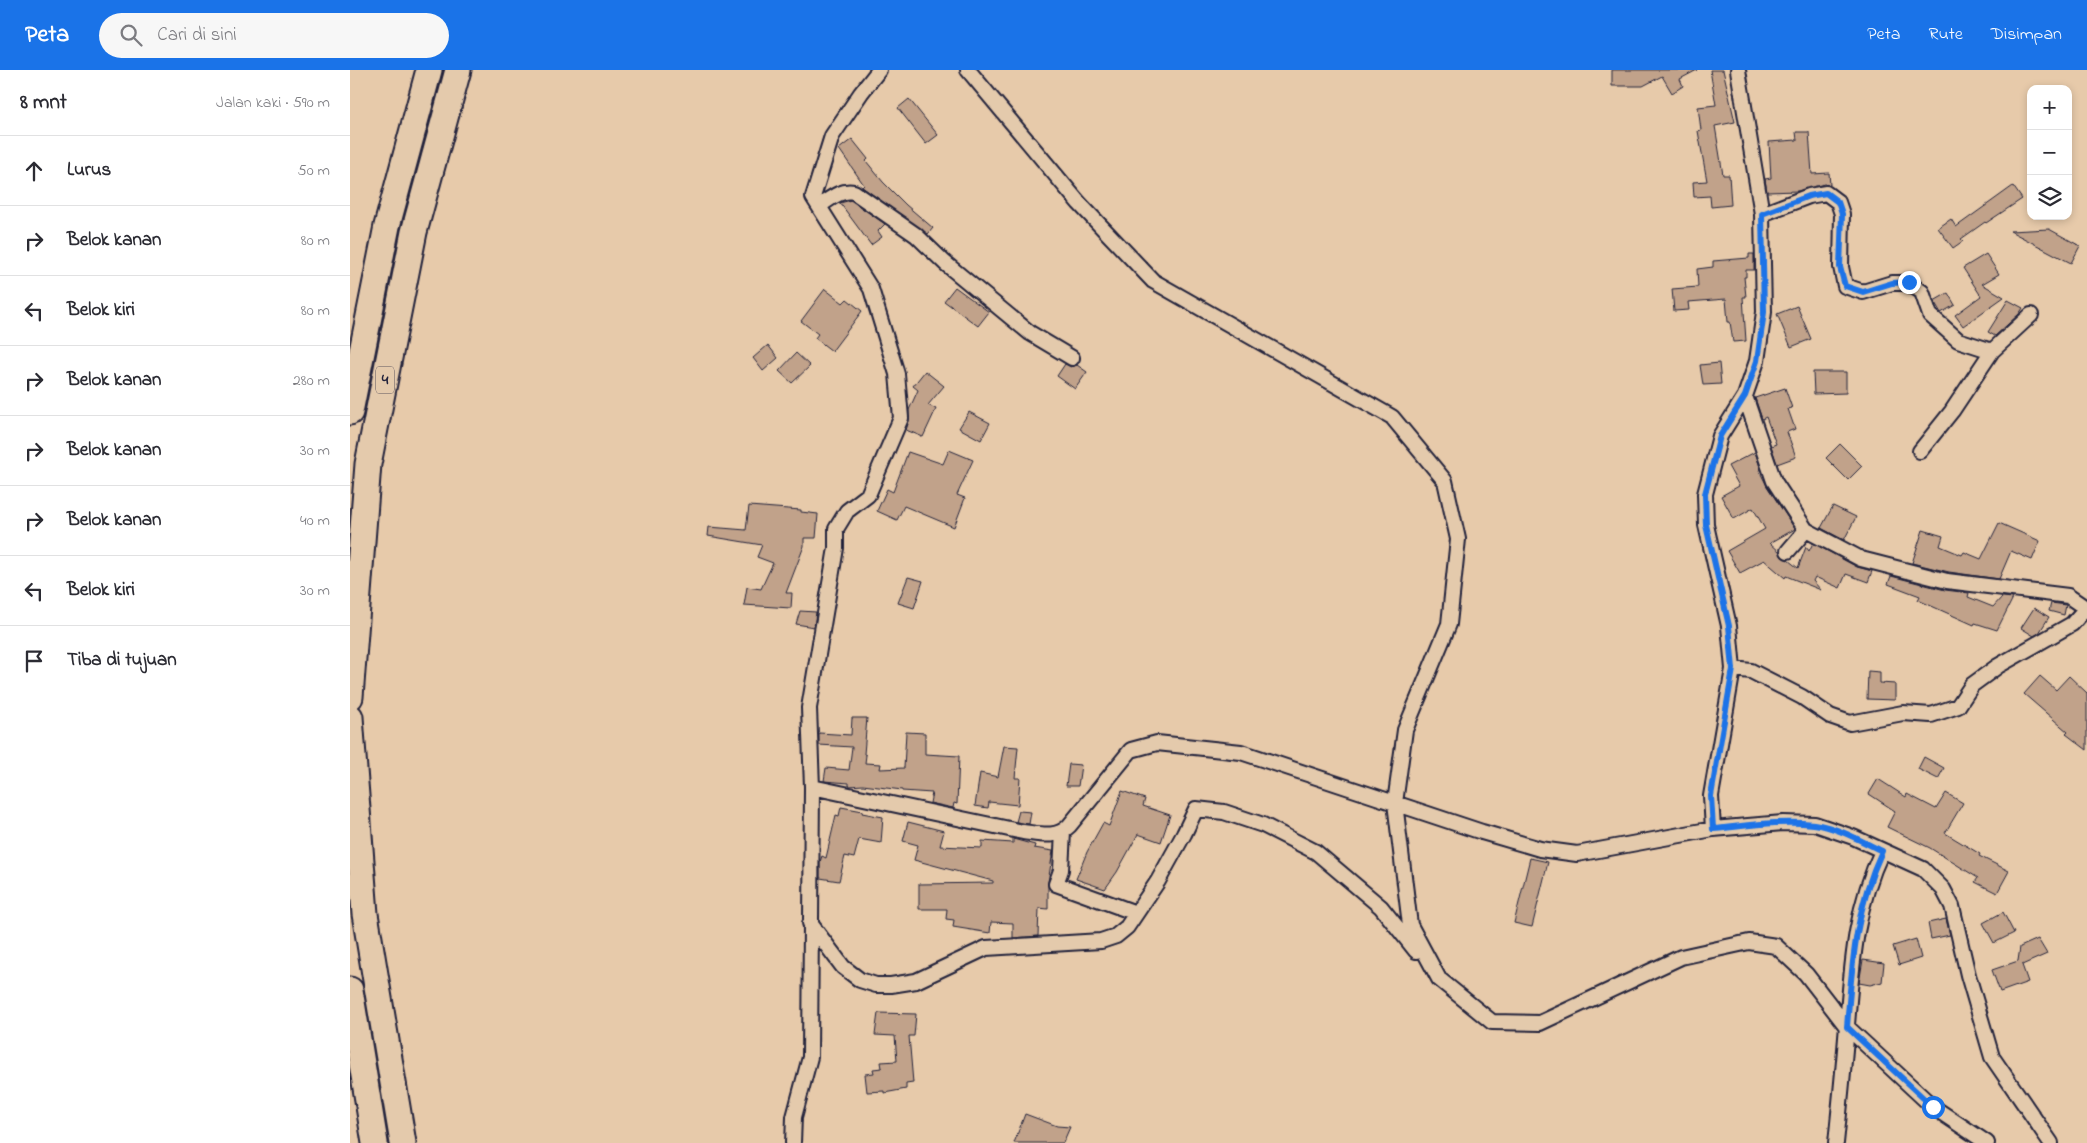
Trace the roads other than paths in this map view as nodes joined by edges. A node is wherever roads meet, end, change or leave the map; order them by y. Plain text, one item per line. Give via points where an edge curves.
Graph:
1 (430, 70) edge
2 (458, 70) edge
3 (879, 70) edge
4 (968, 70) edge
5 (1738, 70) edge
6 (819, 206) junction
7 (1762, 214) junction
8 (2031, 315) dead end
9 (1992, 351) junction
10 (1072, 358) dead end
11 (1745, 396) junction
12 (350, 412) edge
13 (1920, 451) dead end
14 (1806, 530) junction
15 (1788, 551) dead end
16 (2086, 609) edge
17 (1733, 669) junction
18 (350, 697) edge
19 (350, 717) edge
20 (812, 787) junction
21 (1395, 803) junction
22 (1713, 829) junction
23 (1063, 832) junction
24 (1882, 851) junction
25 (1136, 913) junction
26 (810, 923) junction
27 (1439, 979) junction
28 (350, 990) edge
29 (1847, 1027) junction
30 (375, 1143) edge
31 (404, 1143) edge
32 (793, 1143) edge
33 (1836, 1143) edge
34 (1987, 1143) edge
35 (2051, 1143) edge

1 - 12 highway, 4 via 387,226
2 - 18 highway, 4 via 414,232 368,464
3 - 6 street via 832,136 813,197
4 - 21 street via 1079,203 1153,282 1392,417 1445,481 1458,539 1449,624 1405,730
5 - 7 street
6 - 10 street via 847,190 854,192 916,235 1030,333
6 - 20 street via 871,289 897,374 901,418 868,495 847,511 836,529 836,548 809,708
7 - 9 street via 1826,193 1838,202 1842,214 1840,267 1845,286 1863,292 1892,283 1909,282 1922,292 1930,315 1958,340
7 - 11 street via 1764,312 1757,361
8 - 9 street
9 - 13 street via 1952,411
11 - 14 street via 1774,481
11 - 17 street via 1720,436 1705,494 1706,525 1729,626
14 - 15 street
14 - 16 street via 1860,559 1947,581 2068,596
16 - 17 street via 2072,624 1998,666 1972,685 1958,706 1930,715 1904,713 1850,723 1830,716 1802,697 1751,671
17 - 22 street via 1711,796
19 - 31 highway via 365,914
20 - 23 street via 1023,832 1054,835
20 - 26 street
21 - 22 street via 1540,849 1577,854
21 - 23 street via 1241,752 1158,742 1132,750
21 - 27 street via 1410,925
22 - 24 street via 1783,823 1815,824 1853,836
23 - 25 street via 1062,870 1056,884
24 - 29 street via 1864,897 1853,948
24 - 35 street via 1922,869 1943,889 1952,906 1992,1057
25 - 26 street via 1116,936 1100,941 986,948 916,981 891,985 860,980 843,967
25 - 27 street via 1196,809 1224,812 1263,825 1316,852 1381,907
26 - 32 street via 810,1057 794,1117
27 - 29 street via 1492,1022 1540,1023 1681,957 1749,942 1776,946 1806,974
28 - 30 highway
29 - 33 street
29 - 34 street via 1933,1107

